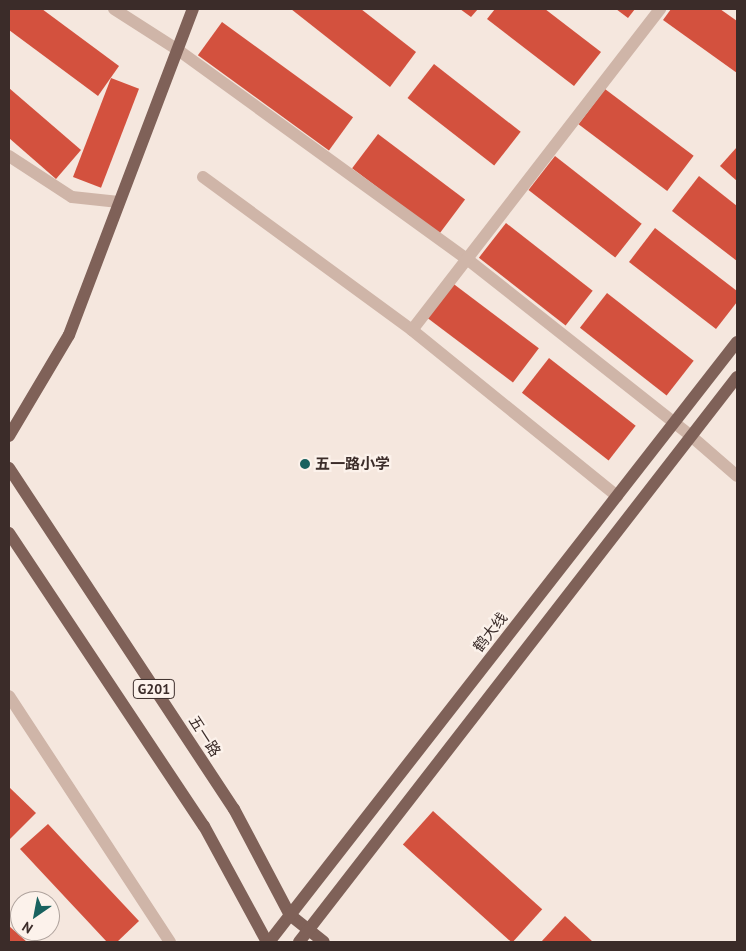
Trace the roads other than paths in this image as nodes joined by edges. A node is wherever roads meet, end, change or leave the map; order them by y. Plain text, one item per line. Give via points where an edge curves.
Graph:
1 (114, 9) edge
2 (193, 9) edge
3 (660, 9) edge
4 (178, 50) junction
5 (9, 156) edge
6 (203, 177) dead end
7 (118, 202) junction
8 (467, 259) junction
9 (412, 330) junction
10 (737, 342) edge
11 (737, 377) edge
12 (675, 422) junction
13 (9, 436) edge
14 (692, 436) junction
15 (9, 468) edge
16 (737, 476) edge
17 (617, 496) junction
18 (9, 533) edge
19 (9, 696) edge
20 (290, 915) junction
21 (309, 929) junction
22 (170, 942) edge
23 (268, 942) edge
24 (298, 942) edge
25 (324, 942) edge

1 - 4 street
2 - 4 main road
3 - 8 street
4 - 7 main road
4 - 8 street
5 - 7 street via 72,197
6 - 9 street
7 - 13 main road via 69,335
8 - 9 street
8 - 12 street
9 - 17 street
10 - 12 main road, 鹤大线
11 - 14 main road
12 - 14 street
12 - 17 main road, 鹤大线
14 - 16 street
14 - 21 main road
15 - 20 main road, 五一路 / G201 via 234,810
17 - 20 main road, 鹤大线
18 - 23 main road via 204,826
19 - 22 street
20 - 21 main road, 五一路
20 - 23 main road, 鹤大线
21 - 24 main road
21 - 25 main road, 五一路

